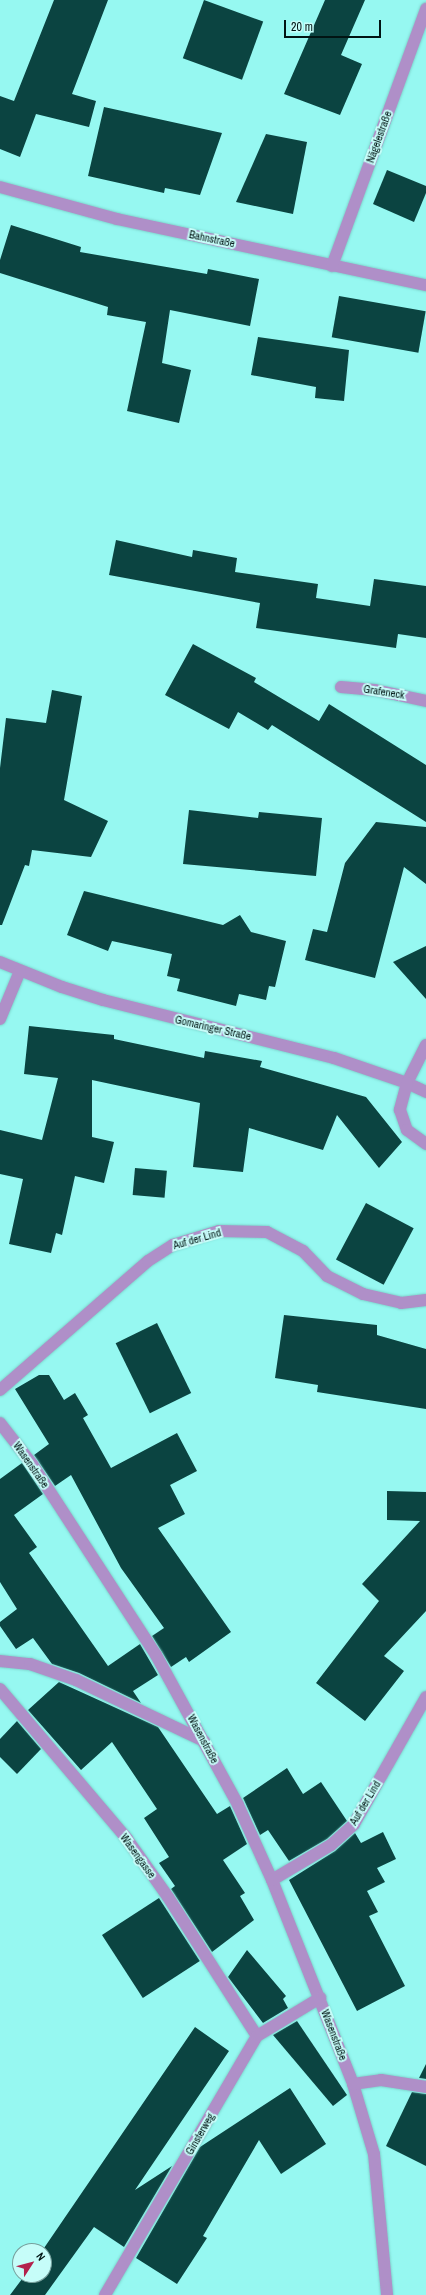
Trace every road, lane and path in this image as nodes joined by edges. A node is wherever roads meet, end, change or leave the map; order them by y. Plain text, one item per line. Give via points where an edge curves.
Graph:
1 (426, 9) edge
2 (0, 187) edge
3 (332, 266) junction
4 (426, 285) edge
5 (341, 687) dead end
6 (426, 701) edge
7 (0, 962) edge
8 (20, 971) junction
9 (0, 1019) edge
10 (426, 1045) edge
11 (407, 1082) junction
12 (426, 1092) edge
13 (426, 1144) edge
14 (426, 1300) edge
15 (0, 1390) edge
16 (0, 1423) edge
17 (0, 1661) edge
18 (0, 1689) edge
19 (426, 1697) edge
20 (204, 1741) junction
21 (272, 1880) junction
22 (320, 1998) junction
23 (257, 2036) junction
24 (353, 2084) junction
25 (426, 2088) edge
26 (105, 2295) edge
27 (387, 2295) edge

1 - 3 street, Nägelestraße
2 - 3 street, Bahnstraße via 96,214
3 - 4 street, Bahnstraße
5 - 6 street, Grafeneck via 375,690
7 - 8 street, Gomaringer Straße
8 - 9 street
8 - 11 street, Gomaringer Straße via 103,1000 295,1047
10 - 11 street
11 - 12 street, Gomaringer Straße
11 - 13 street via 400,1110 407,1130
14 - 15 street, Auf der Lind via 401,1303 363,1294 326,1276 303,1251 267,1232 219,1230 173,1245 148,1261
16 - 20 street, Wasenstraße via 32,1464 156,1655
17 - 20 street via 30,1664 76,1680
18 - 23 street, Wasengasse via 127,1839 168,1897
19 - 21 street, Auf der Lind via 354,1824 331,1845
20 - 21 street, Wasenstraße
21 - 22 street, Wasenstraße
22 - 23 street, Ginsterweg
22 - 24 street, Wasenstraße
23 - 26 street, Ginsterweg
24 - 25 street via 381,2080
24 - 27 street, Wasenstraße via 374,2154

